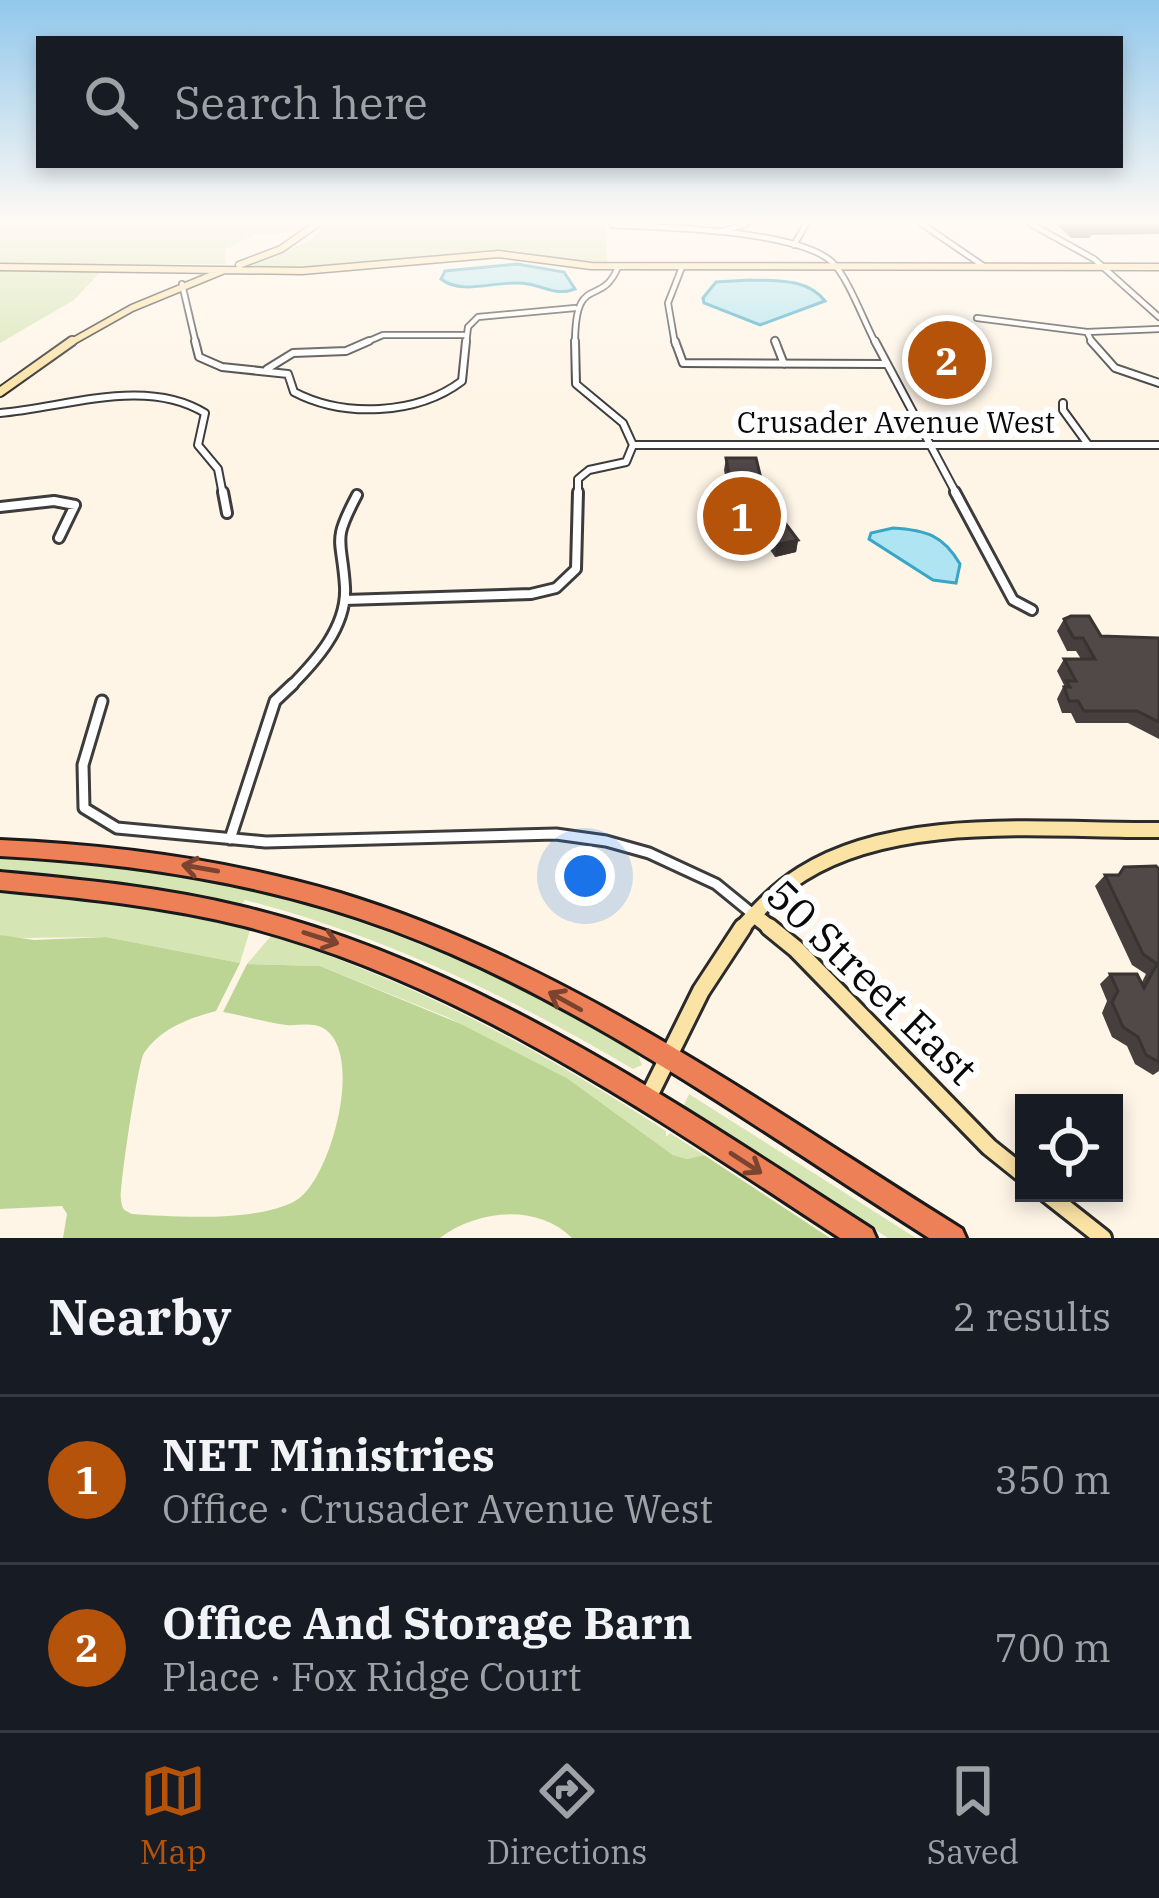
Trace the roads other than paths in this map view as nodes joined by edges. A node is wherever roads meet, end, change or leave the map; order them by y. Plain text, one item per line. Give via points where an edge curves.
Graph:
1 (188, 282) edge
2 (608, 282) edge
3 (680, 282) edge
4 (841, 282) edge
5 (1120, 282) edge
6 (182, 284) junction
7 (575, 308) junction
8 (1159, 317) edge
9 (977, 318) dead end
10 (1159, 329) edge
11 (1087, 332) junction
12 (467, 335) junction
13 (775, 340) dead end
14 (784, 364) junction
15 (886, 364) junction
16 (266, 370) junction
17 (1159, 382) edge
18 (0, 392) edge
19 (1064, 403) dead end
20 (0, 413) edge
21 (928, 443) junction
22 (1088, 444) junction
23 (633, 445) junction
24 (1159, 445) edge
25 (357, 495) dead end
26 (0, 507) edge
27 (227, 513) dead end
28 (59, 538) dead end
29 (344, 600) junction
30 (1032, 610) dead end
31 (102, 700) dead end
32 (1159, 830) edge
33 (230, 839) junction
34 (0, 848) edge
35 (0, 881) edge
36 (754, 915) junction
37 (667, 1060) junction
38 (647, 1100) junction
39 (1015, 1168) edge
40 (1057, 1202) edge
41 (863, 1238) edge
42 (953, 1238) edge
43 (1103, 1238) edge

1 - 6 street
2 - 7 street
3 - 14 street via 668,303 678,359
4 - 15 street
5 - 8 street
6 - 16 street via 199,357 222,368
6 - 18 street via 92,325
7 - 12 street via 478,317
7 - 23 street via 576,384 623,423
9 - 11 street
10 - 11 street
11 - 17 street via 1118,372
12 - 16 street via 383,335 346,351 292,353
12 - 16 street via 462,381 417,405 312,402 294,392 289,374
13 - 14 street
14 - 15 street
15 - 21 street
19 - 22 street
20 - 27 street via 139,398 195,403 206,424 198,445 218,470
21 - 22 street, Crusader Avenue West
21 - 23 street, Crusader Avenue West
21 - 30 street via 1013,600
22 - 24 street, Crusader Avenue West
23 - 29 street via 626,462 578,479 577,569 560,591
25 - 29 street via 336,534
26 - 28 street via 76,505
29 - 33 street via 324,652 275,701
31 - 33 street, 50 Street East via 83,765 84,808 117,828
32 - 36 street via 887,837 813,865
33 - 36 street, 50 Street East via 590,838 665,860 716,884
37 -> 34 highway via 525,979 344,904 191,866
35 -> 38 highway via 173,899 327,939 498,1012
36 - 37 street
36 - 39 street, 50 Street East
37 - 38 street
37 - 42 highway
38 -> 41 highway
40 - 43 street

